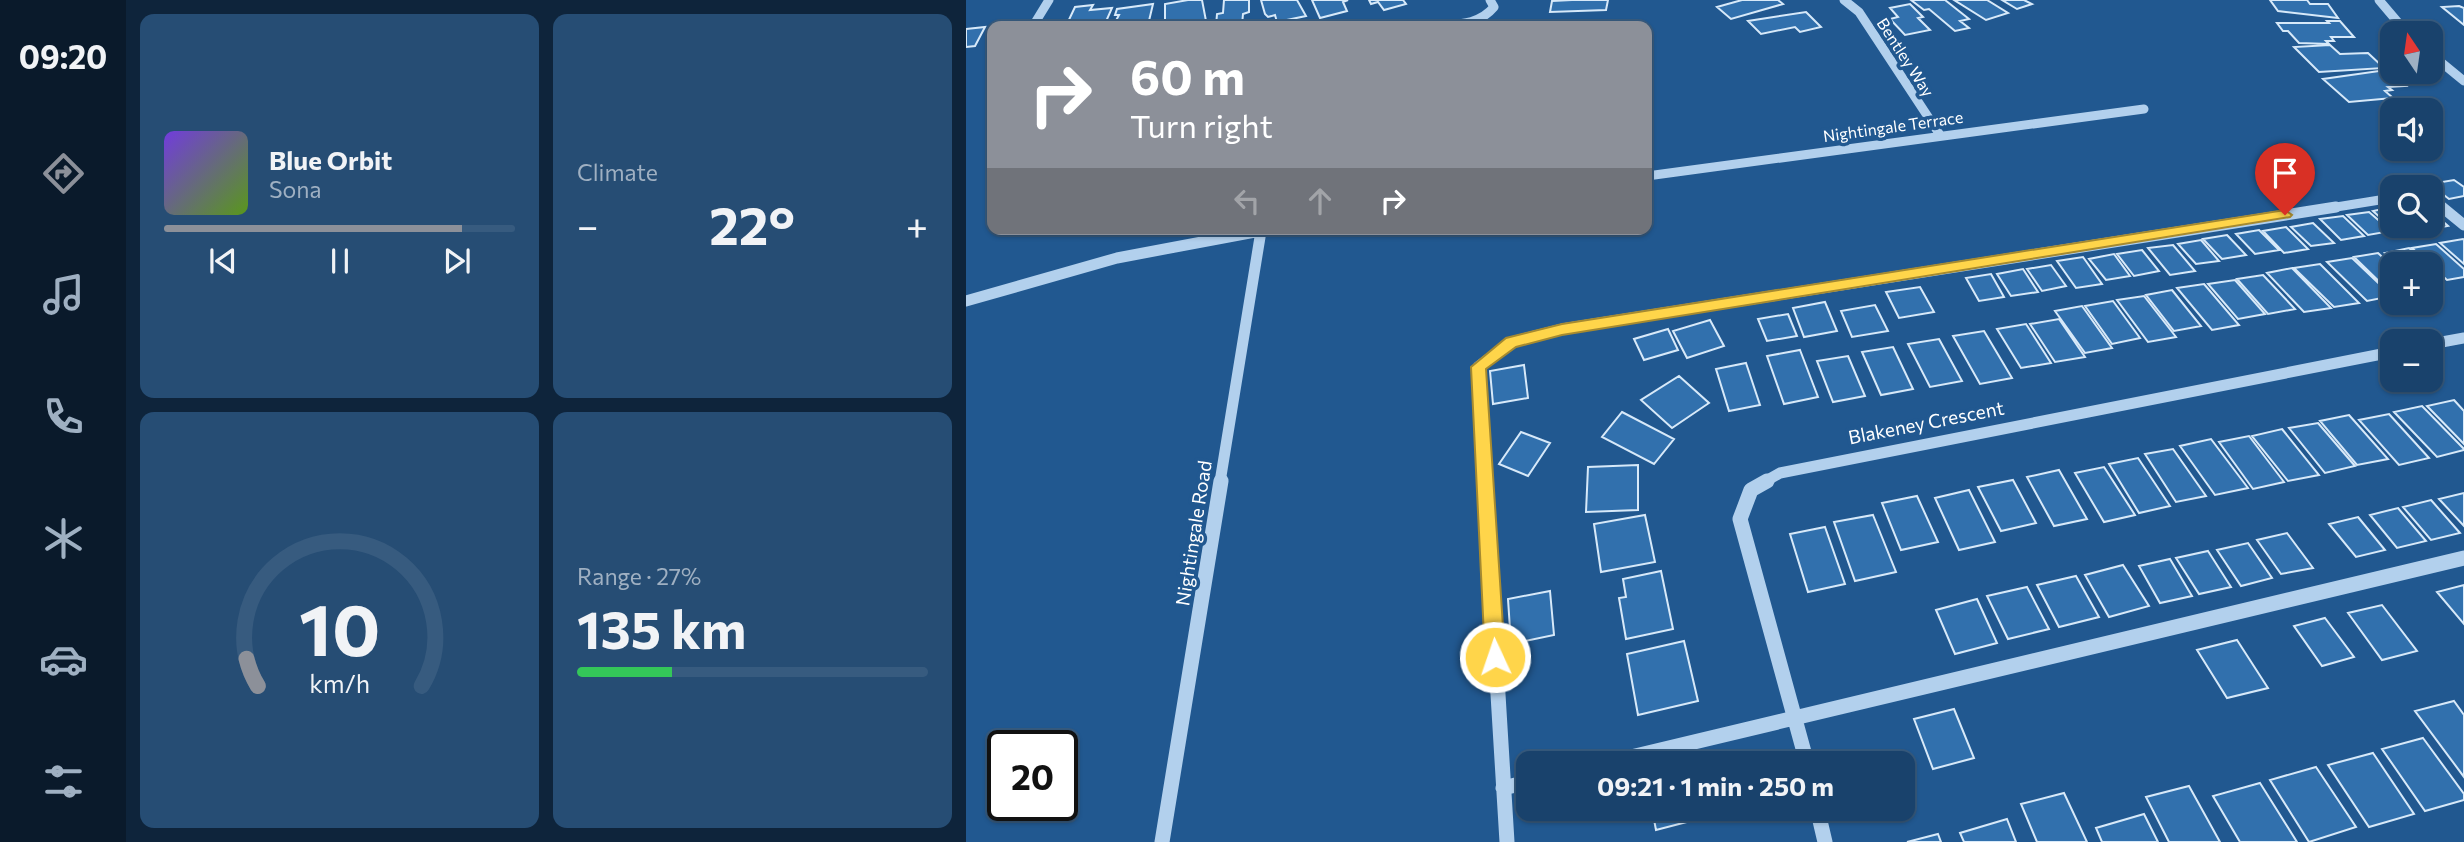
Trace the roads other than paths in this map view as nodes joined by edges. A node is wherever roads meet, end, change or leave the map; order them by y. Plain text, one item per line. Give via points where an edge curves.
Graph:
1 (1049, 0) edge
2 (1490, 0) edge
3 (1844, 0) edge
4 (2379, 0) edge
5 (1036, 21) edge
6 (1476, 21) edge
7 (2397, 21) edge
8 (2443, 64) edge
9 (2464, 82) edge
10 (2144, 109) dead end
11 (1940, 135) junction
12 (1652, 175) edge
13 (2380, 200) edge
14 (2443, 208) edge
15 (2464, 225) edge
16 (1231, 235) edge
17 (1265, 235) edge
18 (966, 301) edge
19 (2464, 338) edge
20 (2443, 342) edge
21 (2380, 354) edge
22 (2464, 558) edge
23 (1796, 718) junction
24 (1657, 751) edge
25 (1804, 751) edge
26 (1516, 785) edge
27 (1503, 788) junction
28 (1820, 821) edge
29 (1162, 842) edge
30 (1507, 842) edge
31 (1825, 842) edge

1 - 5 street
2 - 6 street via 1494,7 1488,17
3 - 11 street, Bentley Way via 1859,12
4 - 7 street
8 - 9 street
10 - 11 street, Nightingale Terrace
11 - 12 street, Nightingale Terrace
13 - 27 street via 1562,329 1511,342 1478,367
14 - 15 street
16 - 18 street via 1096,261
17 - 29 street, Nightingale Road
19 - 20 street
21 - 23 street, Blakeney Crescent via 1780,473 1751,490 1740,519
22 - 23 street
23 - 24 street
23 - 25 street, Blakeney Crescent
26 - 27 street
27 - 30 street
28 - 31 street

